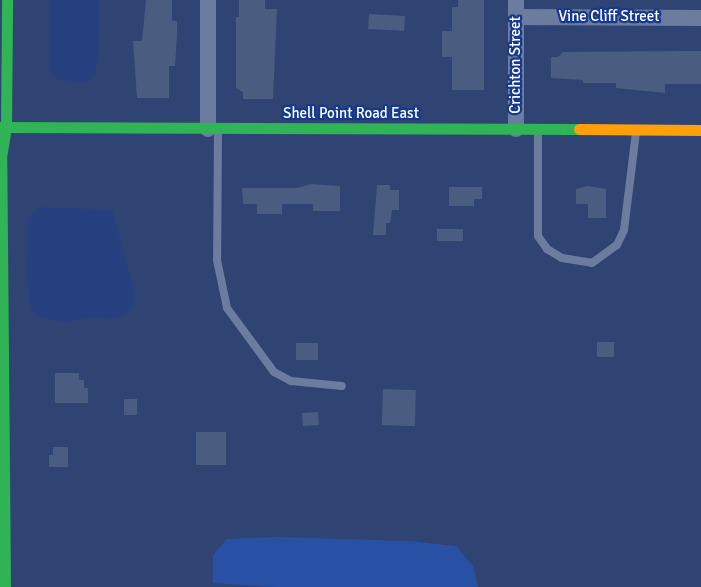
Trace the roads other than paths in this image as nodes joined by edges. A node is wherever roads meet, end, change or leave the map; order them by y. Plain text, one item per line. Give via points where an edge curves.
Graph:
1 (7, 0) edge
2 (208, 0) edge
3 (516, 0) edge
4 (516, 17) junction
5 (701, 18) edge
6 (3, 127) edge
7 (213, 129) junction
8 (516, 130) junction
9 (538, 130) junction
10 (636, 130) junction
11 (701, 130) edge
12 (342, 386) dead end
13 (3, 581) edge

1 - 6 street
2 - 7 street
3 - 4 street, Crichton Street
4 - 5 street, Vine Cliff Street
4 - 8 street, Crichton Street
6 - 7 street, Shell Point Road East
6 - 13 street
7 - 8 street, Shell Point Road East
7 - 12 lane via 217,260 227,308 274,372 291,381
8 - 9 street, Shell Point Road East
9 - 10 street, Shell Point Road East
9 - 10 lane via 538,236 547,249 562,258 592,264 617,245 624,230
10 - 11 street, Shell Point Road East

